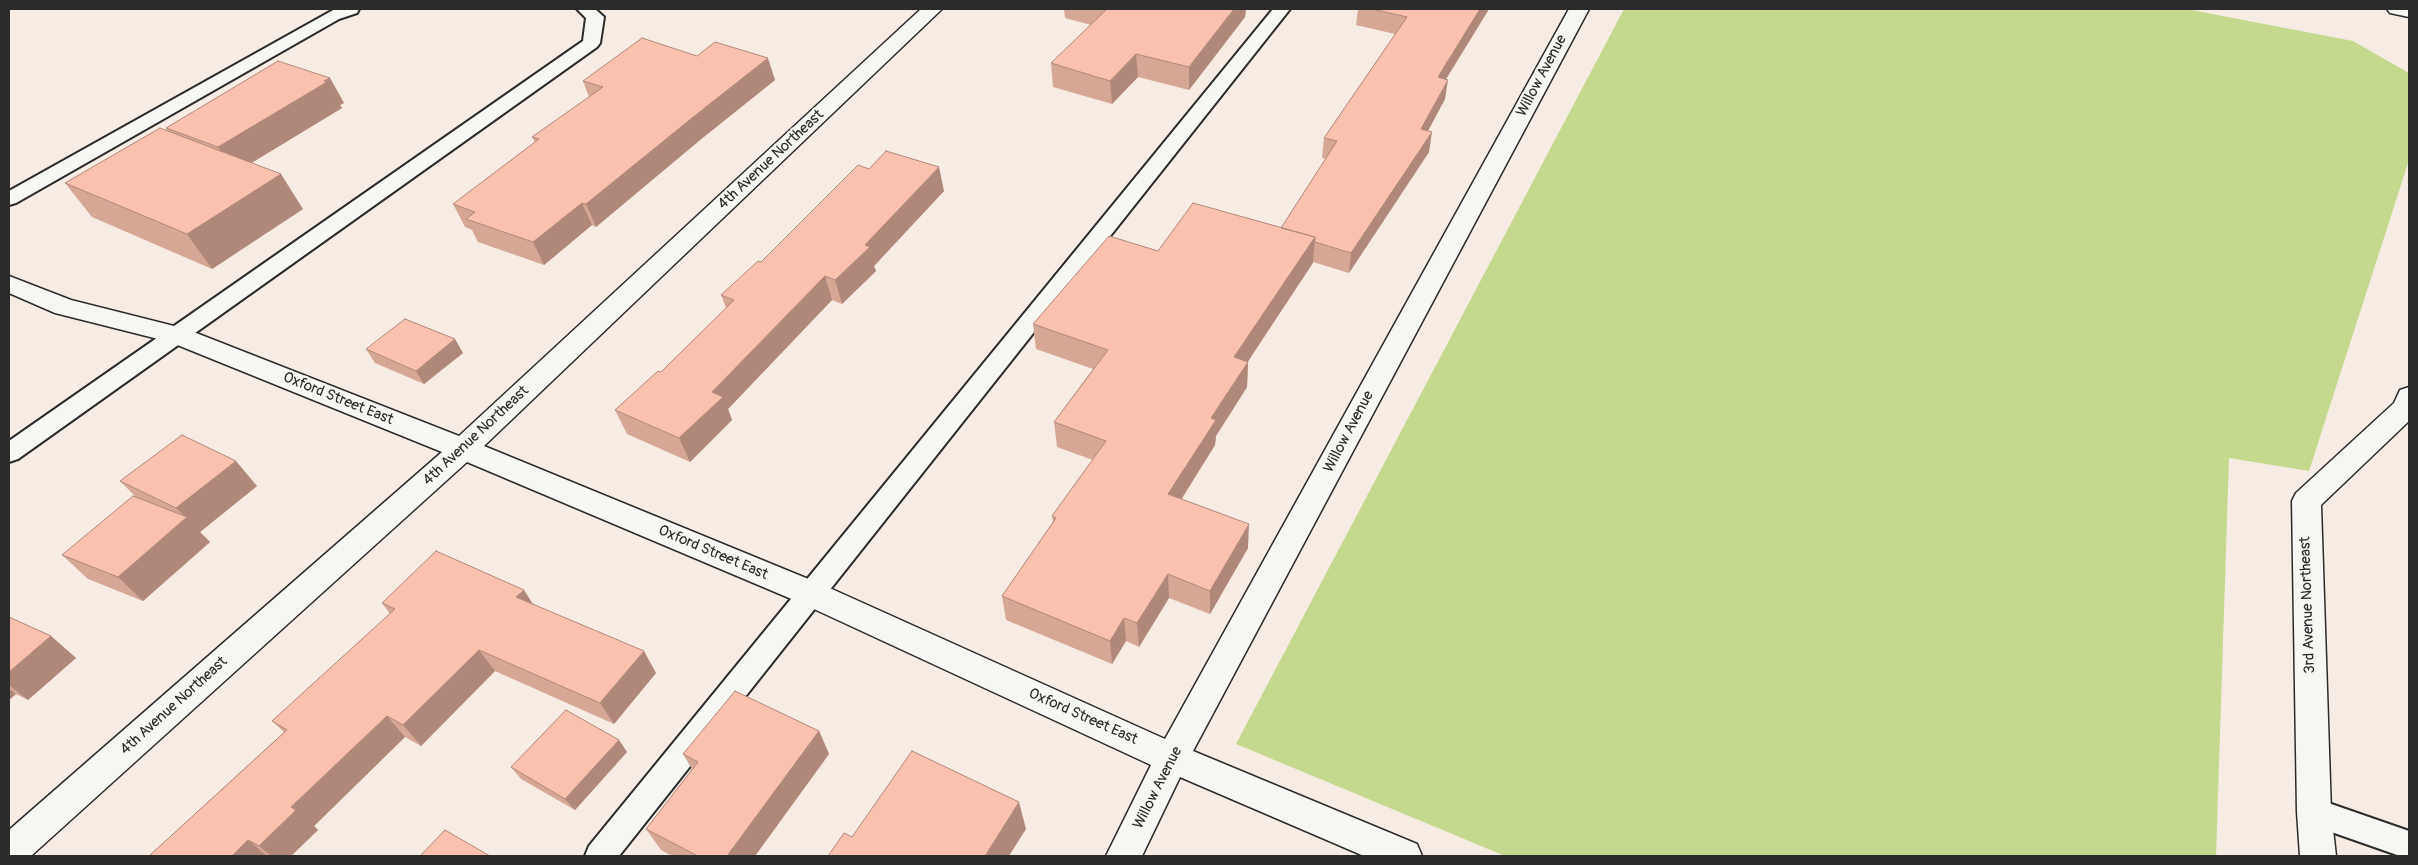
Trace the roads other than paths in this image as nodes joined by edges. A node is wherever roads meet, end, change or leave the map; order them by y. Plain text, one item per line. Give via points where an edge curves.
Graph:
1 (351, 9) edge
2 (585, 9) edge
3 (932, 9) edge
4 (1282, 9) edge
5 (1579, 9) edge
6 (2397, 9) edge
7 (2409, 11) edge
8 (9, 199) edge
9 (9, 284) edge
10 (177, 335) junction
11 (2408, 405) edge
12 (463, 449) junction
13 (9, 453) edge
14 (812, 594) junction
15 (1172, 758) junction
16 (2314, 812) junction
17 (2409, 845) edge
18 (9, 853) edge
19 (600, 856) edge
20 (1124, 856) edge
21 (1404, 856) edge
22 (2318, 856) edge

1 - 8 lane via 333,15
2 - 10 lane via 595,18 591,43
3 - 12 street, 4th Avenue Northeast
4 - 14 lane
5 - 15 street, Willow Avenue
6 - 7 street
9 - 10 street, Oxford Street East via 64,307
10 - 12 street, Oxford Street East
10 - 13 lane
11 - 16 street, 3rd Avenue Northeast via 2306,501
12 - 14 street, Oxford Street East
12 - 18 street, 4th Avenue Northeast
14 - 15 street, Oxford Street East
14 - 19 lane
15 - 20 street, Willow Avenue
15 - 21 street, Oxford Street East
16 - 17 lane
16 - 22 street, 3rd Avenue Northeast

